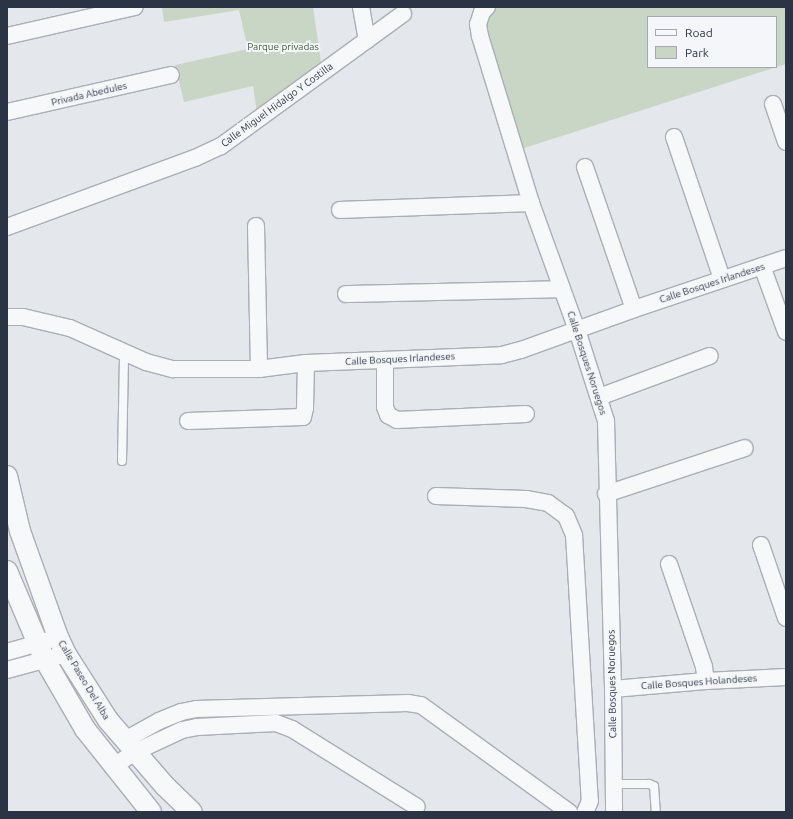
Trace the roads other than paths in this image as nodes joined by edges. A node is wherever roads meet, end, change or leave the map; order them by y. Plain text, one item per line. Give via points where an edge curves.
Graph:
1 (135, 7) edge
2 (361, 7) edge
3 (487, 7) edge
4 (403, 14) dead end
5 (7, 36) edge
6 (367, 40) junction
7 (171, 75) dead end
8 (773, 104) dead end
9 (7, 112) edge
10 (674, 137) dead end
11 (786, 142) edge
12 (585, 167) dead end
13 (531, 203) junction
14 (340, 210) dead end
15 (256, 226) dead end
16 (7, 227) edge
17 (786, 258) edge
18 (762, 266) junction
19 (722, 279) junction
20 (561, 289) junction
21 (346, 294) dead end
22 (634, 309) junction
23 (7, 316) edge
24 (577, 330) junction
25 (786, 332) edge
26 (124, 352) junction
27 (710, 356) dead end
28 (385, 361) junction
29 (306, 363) junction
30 (259, 369) junction
31 (599, 397) junction
32 (526, 414) dead end
33 (188, 421) dead end
34 (744, 448) dead end
35 (122, 461) dead end
36 (7, 476) edge
37 (606, 494) junction
38 (436, 496) dead end
39 (761, 545) dead end
40 (669, 564) dead end
41 (7, 571) edge
42 (786, 618) edge
43 (62, 645) junction
44 (7, 652) edge
45 (42, 652) junction
46 (7, 670) edge
47 (786, 677) edge
48 (706, 681) junction
49 (613, 689) junction
50 (130, 746) junction
51 (114, 766) junction
52 (613, 784) junction
53 (416, 807) dead end
54 (151, 812) edge
55 (192, 812) edge
56 (570, 812) edge
57 (585, 812) edge
58 (614, 812) edge
59 (656, 812) edge

1 - 5 street
2 - 6 street
3 - 13 street, Calle Bosques Noruegos via 482,12 478,24
4 - 6 street, Calle Miguel Hidalgo Y Costilla
6 - 16 street, Calle Miguel Hidalgo Y Costilla via 221,146 195,158
7 - 9 street, Privada Abedules
8 - 11 street
10 - 19 street
12 - 22 street
13 - 14 street
13 - 20 street, Calle Bosques Noruegos
15 - 30 street
17 - 18 street, Calle Bosques Irlandeses
18 - 19 street, Calle Bosques Irlandeses
18 - 25 street
19 - 22 street, Calle Bosques Irlandeses
20 - 21 street
20 - 24 street, Calle Bosques Noruegos
22 - 24 street, Calle Bosques Irlandeses
23 - 26 street, Calle Bosques Irlandeses via 23,316 70,328
24 - 28 street, Calle Bosques Irlandeses via 502,355
24 - 31 street, Calle Bosques Noruegos
26 - 30 street, Calle Bosques Irlandeses via 146,362 173,368
26 - 35 lane
27 - 31 street
28 - 29 street, Calle Bosques Irlandeses
28 - 32 street via 385,407 388,415 397,420
29 - 30 street, Calle Bosques Irlandeses
29 - 33 street via 303,418
31 - 37 street, Calle Bosques Noruegos via 606,421
34 - 37 street
36 - 43 street, Calle Paseo Del Alba via 20,531
37 - 49 street, Calle Bosques Noruegos
38 - 57 street via 526,499 548,504 566,516 574,535 590,801
39 - 42 street
40 - 48 street via 704,667
41 - 45 street
43 - 45 street
43 - 50 street, Calle Paseo Del Alba via 108,720
44 - 45 street
45 - 46 street
45 - 51 street via 85,729
47 - 48 street, Calle Bosques Holandeses
48 - 49 street, Calle Bosques Holandeses
49 - 52 street, Calle Bosques Noruegos
50 - 51 street
50 - 53 street via 197,727 276,723 292,729
50 - 55 street, Calle Paseo Del Alba
50 - 56 street via 159,721 196,709 408,703 421,705
51 - 54 street
52 - 58 street, Calle Bosques Noruegos
52 - 59 lane via 654,786

